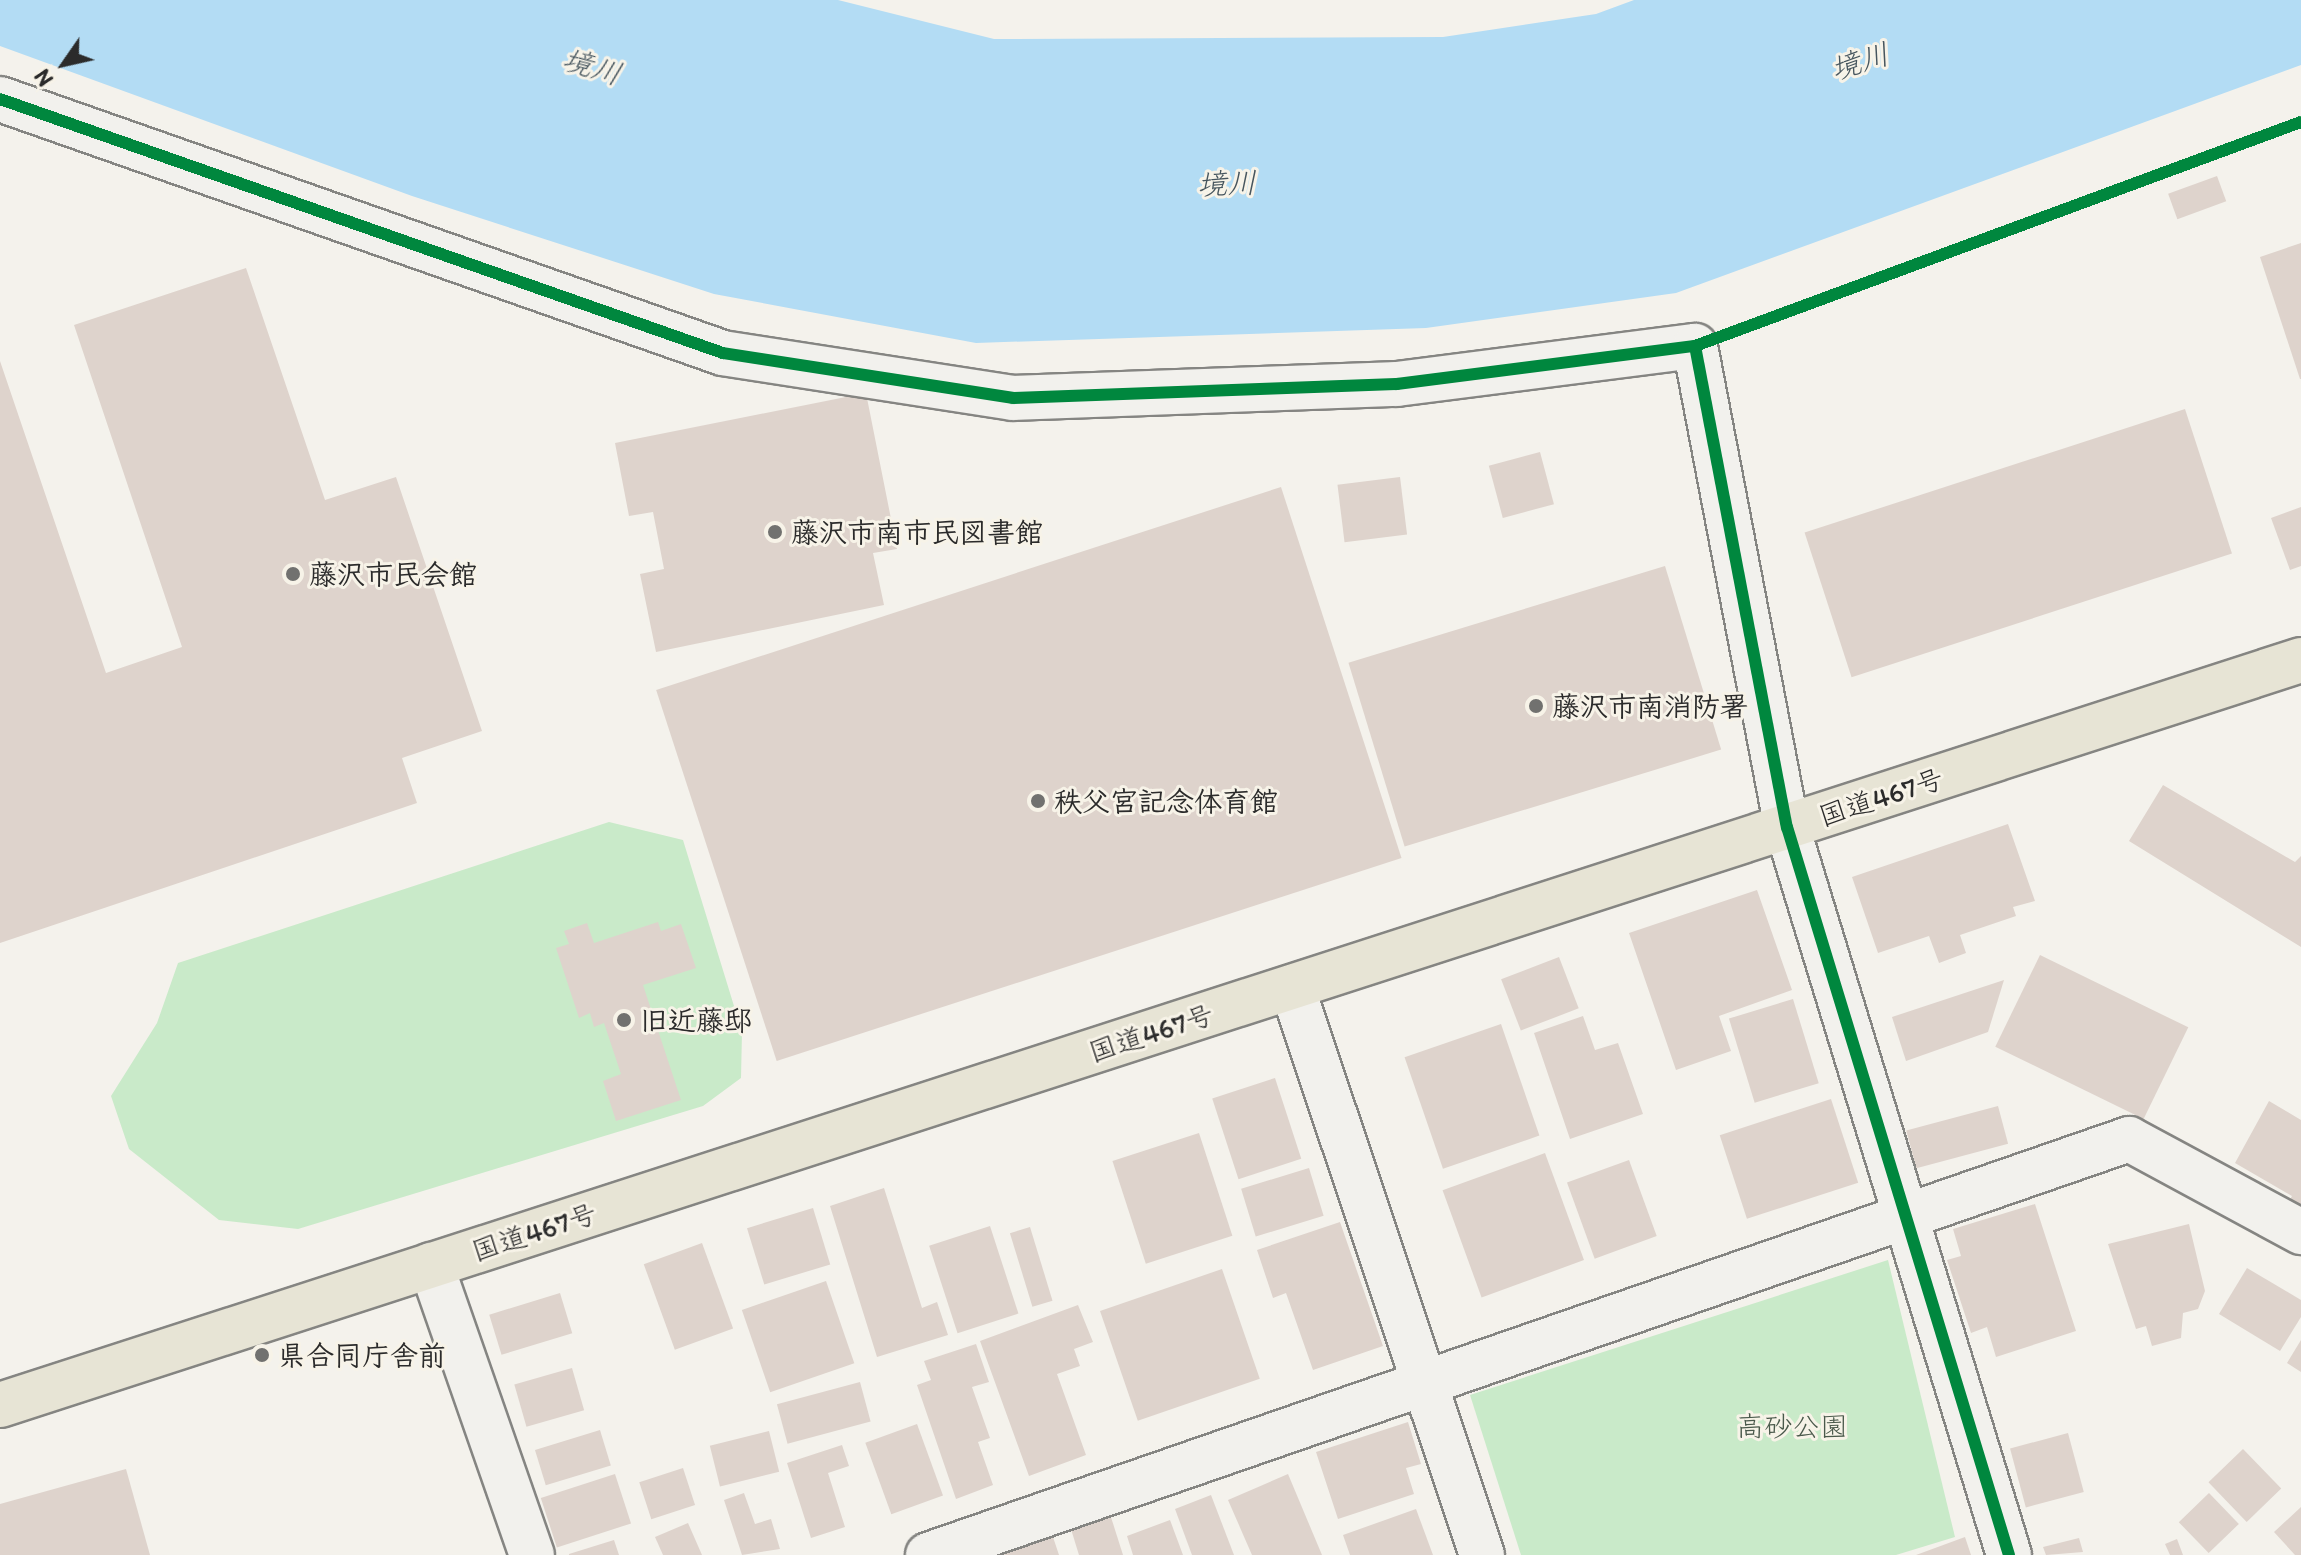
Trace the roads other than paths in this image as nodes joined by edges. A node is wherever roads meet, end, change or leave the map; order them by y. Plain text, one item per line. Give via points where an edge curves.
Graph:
1 (0, 99) edge
2 (2301, 660) edge
3 (1787, 827) junction
4 (1292, 987) junction
5 (1905, 1216) junction
6 (2301, 1232) edge
7 (431, 1265) junction
8 (1425, 1383) junction
9 (0, 1405) edge
10 (532, 1555) edge
11 (928, 1555) edge
12 (1482, 1555) edge
13 (2009, 1555) edge

1 - 3 street via 723,353 1013,398 1397,384 1695,346
2 - 3 highway, 国道467号
3 - 4 highway, 国道467号
3 - 5 street
4 - 7 highway, 国道467号
4 - 8 street
5 - 6 street via 2129,1139
5 - 8 street
5 - 13 street
7 - 9 highway, 国道467号
7 - 10 street
8 - 11 street
8 - 12 street

